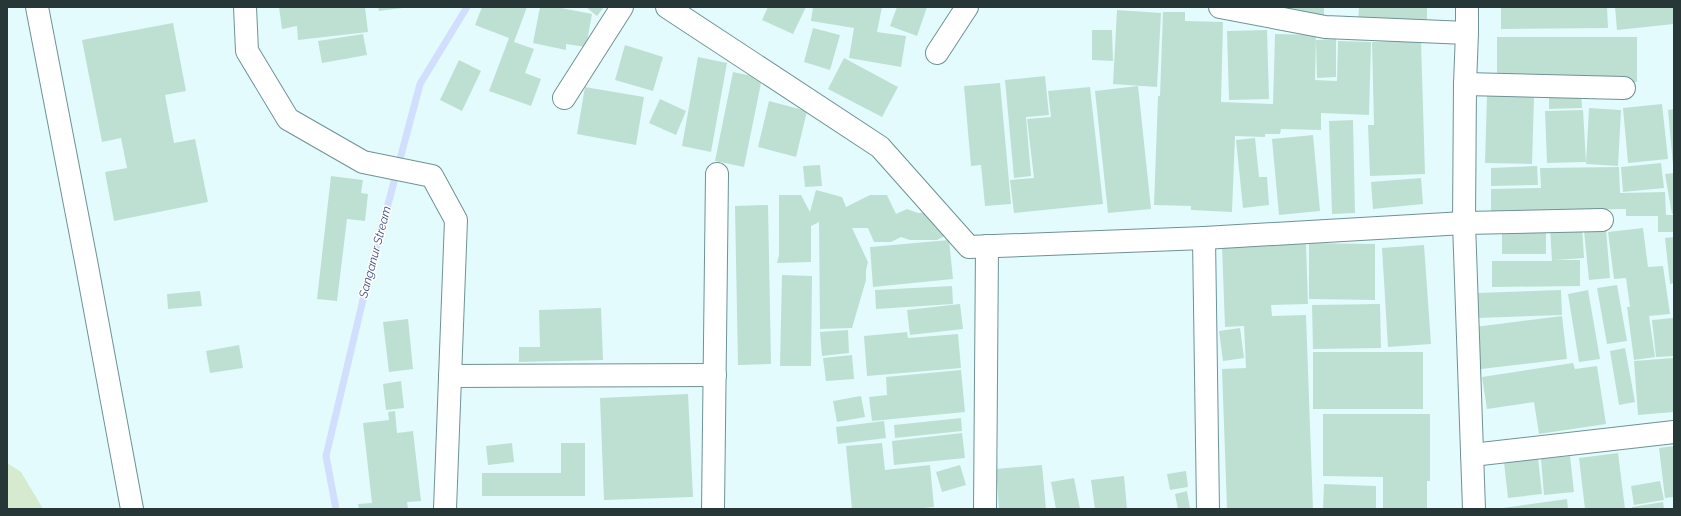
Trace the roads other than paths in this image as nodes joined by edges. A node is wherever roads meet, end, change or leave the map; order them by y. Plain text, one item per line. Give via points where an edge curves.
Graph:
1 (37, 7) edge
2 (245, 7) edge
3 (622, 7) edge
4 (667, 7) edge
5 (968, 7) edge
6 (1220, 7) edge
7 (1467, 7) edge
8 (1268, 12) edge
9 (1467, 34) junction
10 (937, 53) dead end
11 (1464, 84) junction
12 (1624, 88) dead end
13 (564, 98) dead end
14 (717, 174) dead end
15 (1602, 220) dead end
16 (1464, 223) junction
17 (1204, 238) junction
18 (987, 246) junction
19 (714, 375) junction
20 (450, 376) junction
21 (1674, 432) edge
22 (1472, 455) junction
23 (132, 509) edge
24 (445, 509) edge
25 (713, 509) edge
26 (985, 509) edge
27 (1208, 509) edge
28 (1474, 509) edge

1 - 23 street
2 - 20 street via 247,51 288,118 363,162 432,176 456,220
3 - 13 street
4 - 18 street via 880,147 969,247
5 - 10 street
6 - 8 street
7 - 9 street
8 - 9 street via 1324,28
9 - 11 street
11 - 12 street
11 - 16 street
14 - 19 street
15 - 16 street
16 - 17 street
16 - 22 street
17 - 18 street
17 - 27 street
18 - 26 street
19 - 20 street
19 - 25 street
20 - 24 street
21 - 22 street
22 - 28 street

